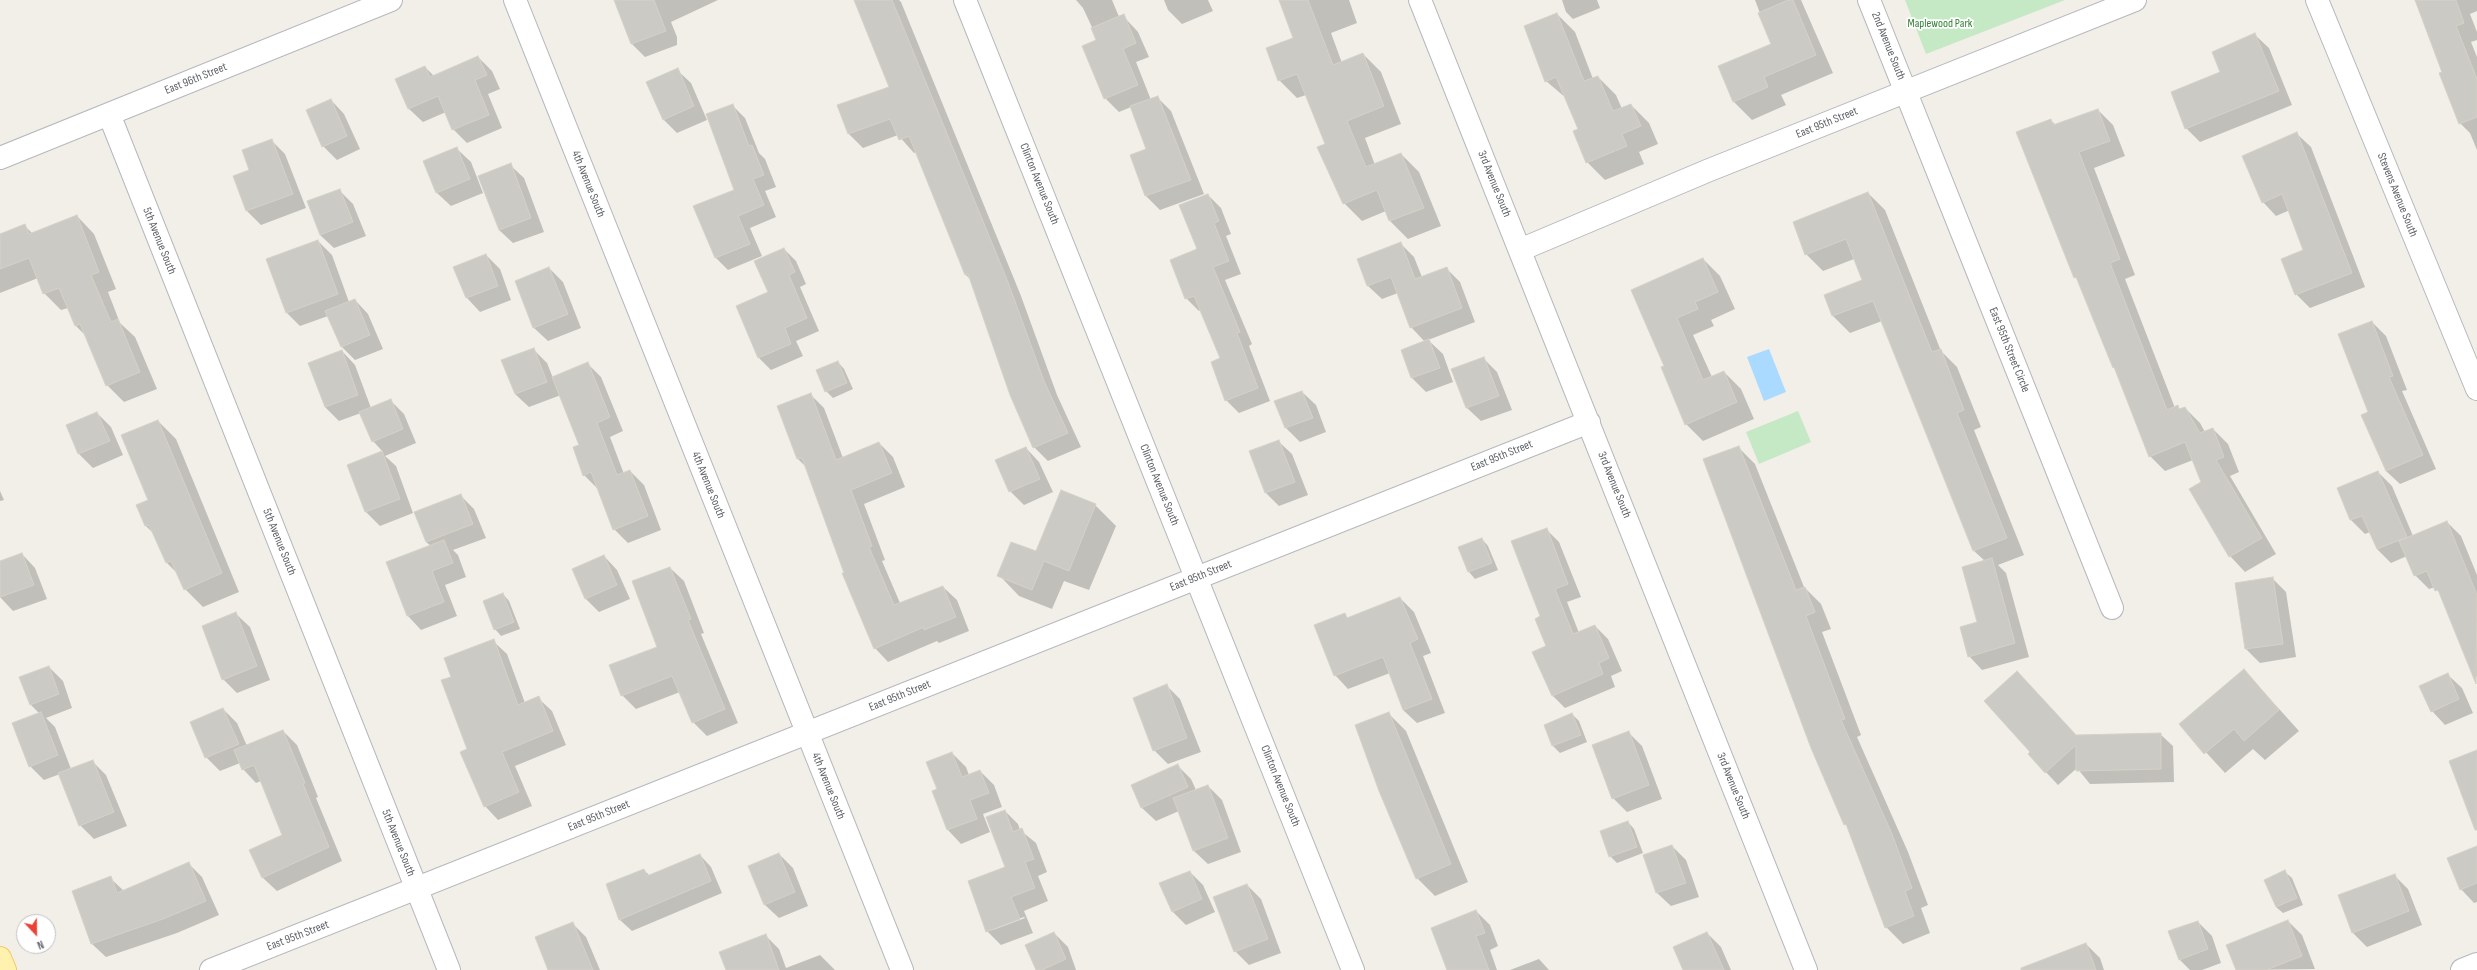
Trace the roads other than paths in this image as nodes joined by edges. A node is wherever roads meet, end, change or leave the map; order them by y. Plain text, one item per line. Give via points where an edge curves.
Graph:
1 (391, 0) edge
2 (515, 0) edge
3 (965, 0) edge
4 (1420, 0) edge
5 (1869, 0) edge
6 (2135, 0) edge
7 (2316, 0) edge
8 (1906, 92) junction
9 (109, 114) junction
10 (0, 158) edge
11 (1520, 250) junction
12 (2477, 389) edge
13 (1589, 422) junction
14 (1196, 578) junction
15 (2112, 608) dead end
16 (807, 733) junction
17 (416, 889) junction
18 (0, 958) edge
19 (2477, 964) edge
20 (5, 970) edge
21 (211, 970) edge
22 (449, 970) edge
23 (902, 970) edge
24 (1353, 970) edge
25 (1806, 970) edge
26 (2462, 970) edge

1 - 9 street, East 96th Street
2 - 16 street, 4th Avenue South
3 - 14 street, Clinton Avenue South
4 - 11 street, 3rd Avenue South
5 - 8 street, 2nd Avenue South
6 - 8 street, East 95th Street
7 - 12 street, Stevens Avenue South
8 - 11 street, East 95th Street
8 - 15 street, East 95th Street Circle
9 - 10 street, East 96th Street
9 - 17 street, 5th Avenue South
11 - 13 street, 3rd Avenue South
13 - 14 street, East 95th Street
13 - 25 street, 3rd Avenue South
14 - 16 street, East 95th Street
14 - 24 street, Clinton Avenue South
16 - 17 street, East 95th Street
16 - 23 street, 4th Avenue South
17 - 21 street, East 95th Street
17 - 22 street, 5th Avenue South
18 - 20 main road
19 - 26 street

